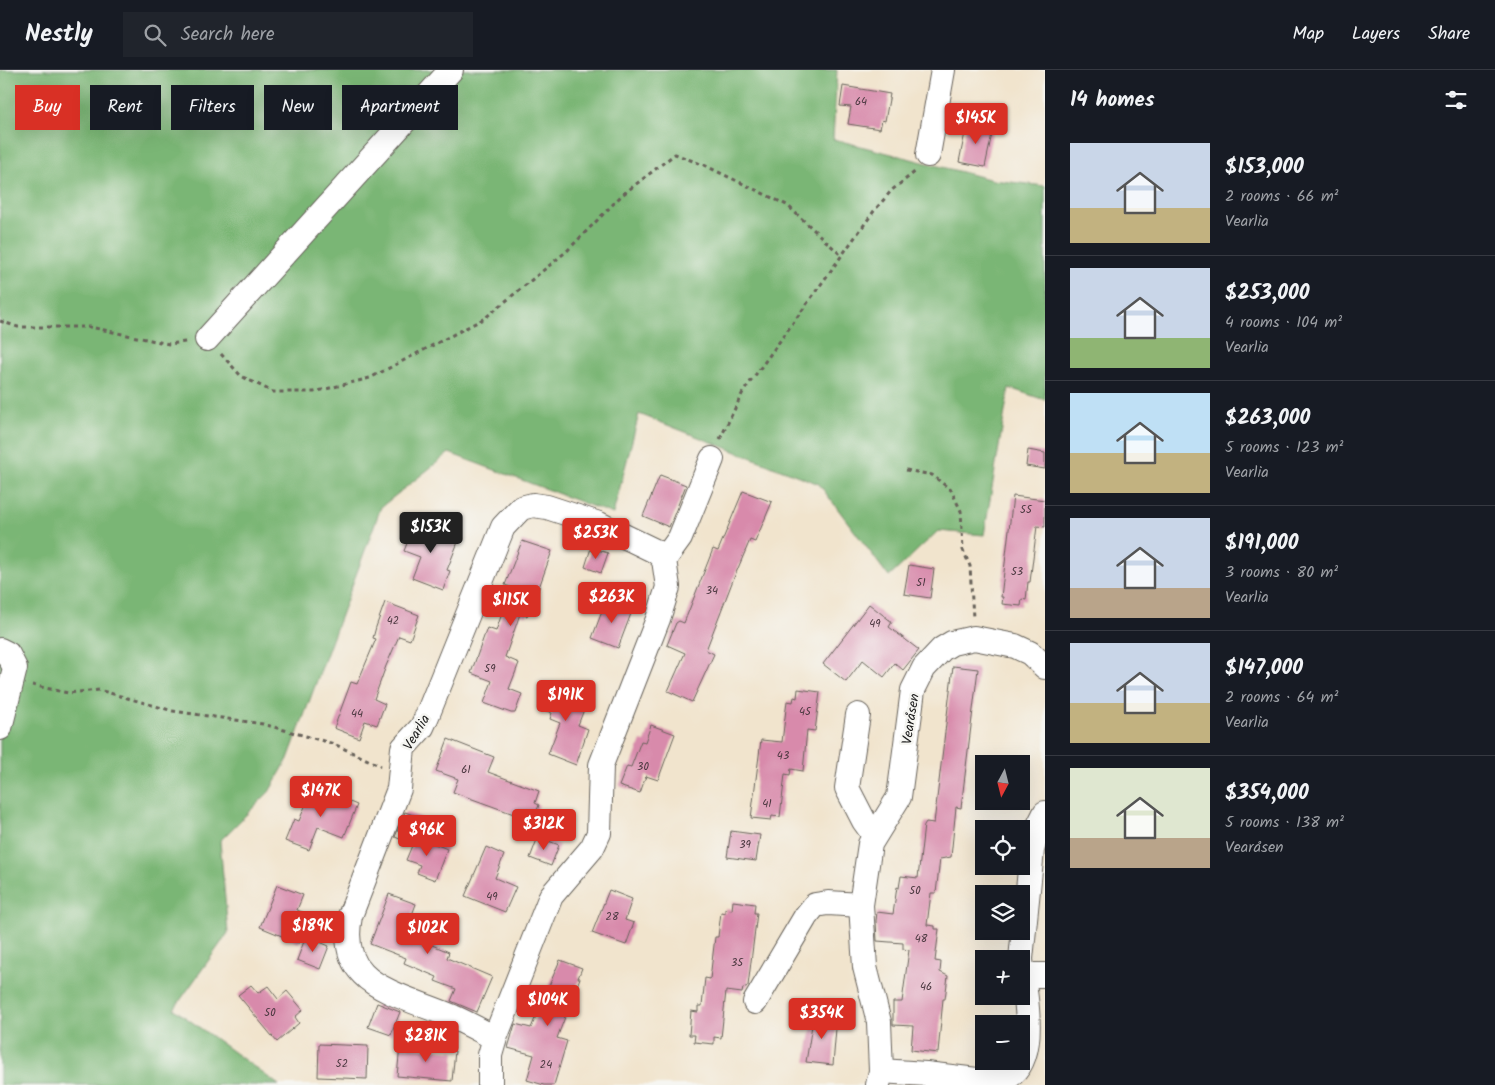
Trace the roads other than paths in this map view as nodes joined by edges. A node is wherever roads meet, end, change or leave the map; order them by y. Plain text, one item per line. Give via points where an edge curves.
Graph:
1 (451, 70) edge
2 (944, 70) edge
3 (928, 155) road end
4 (207, 339) road end
5 (712, 459) road end
6 (664, 560) junction
7 (0, 650) edge
8 (1043, 661) edge
9 (858, 715) dead end
10 (0, 728) edge
11 (1045, 813) edge
12 (874, 835) junction
13 (861, 905) junction
14 (1028, 950) edge
15 (755, 1002) dead end
16 (1028, 1005) edge
17 (494, 1038) junction
18 (879, 1078) edge
19 (490, 1085) edge

1 - 4 street
2 - 3 street
5 - 6 street via 680,538
6 - 17 street via 668,587 601,765 599,833 592,848 551,896
6 - 17 street, Vearlia via 657,552 599,524 547,507 533,505 521,508 503,527 496,541 427,716 422,727 403,748 401,776 350,916 347,941 352,957 362,974 378,986
7 - 10 street via 8,654 15,668
8 - 12 street, Vearåsen via 1015,646 974,638 952,643 932,658 919,677 911,699 899,798
9 - 12 street via 847,788
11 - 14 street, Vearåsen via 1036,831 1032,850
12 - 13 street, Vearåsen via 867,856
13 - 15 street via 815,905
13 - 18 street, Vearåsen via 865,966 879,1022
16 - 18 street, Vearåsen via 1024,1061 1005,1080 994,1082 926,1074
17 - 19 street via 490,1055

